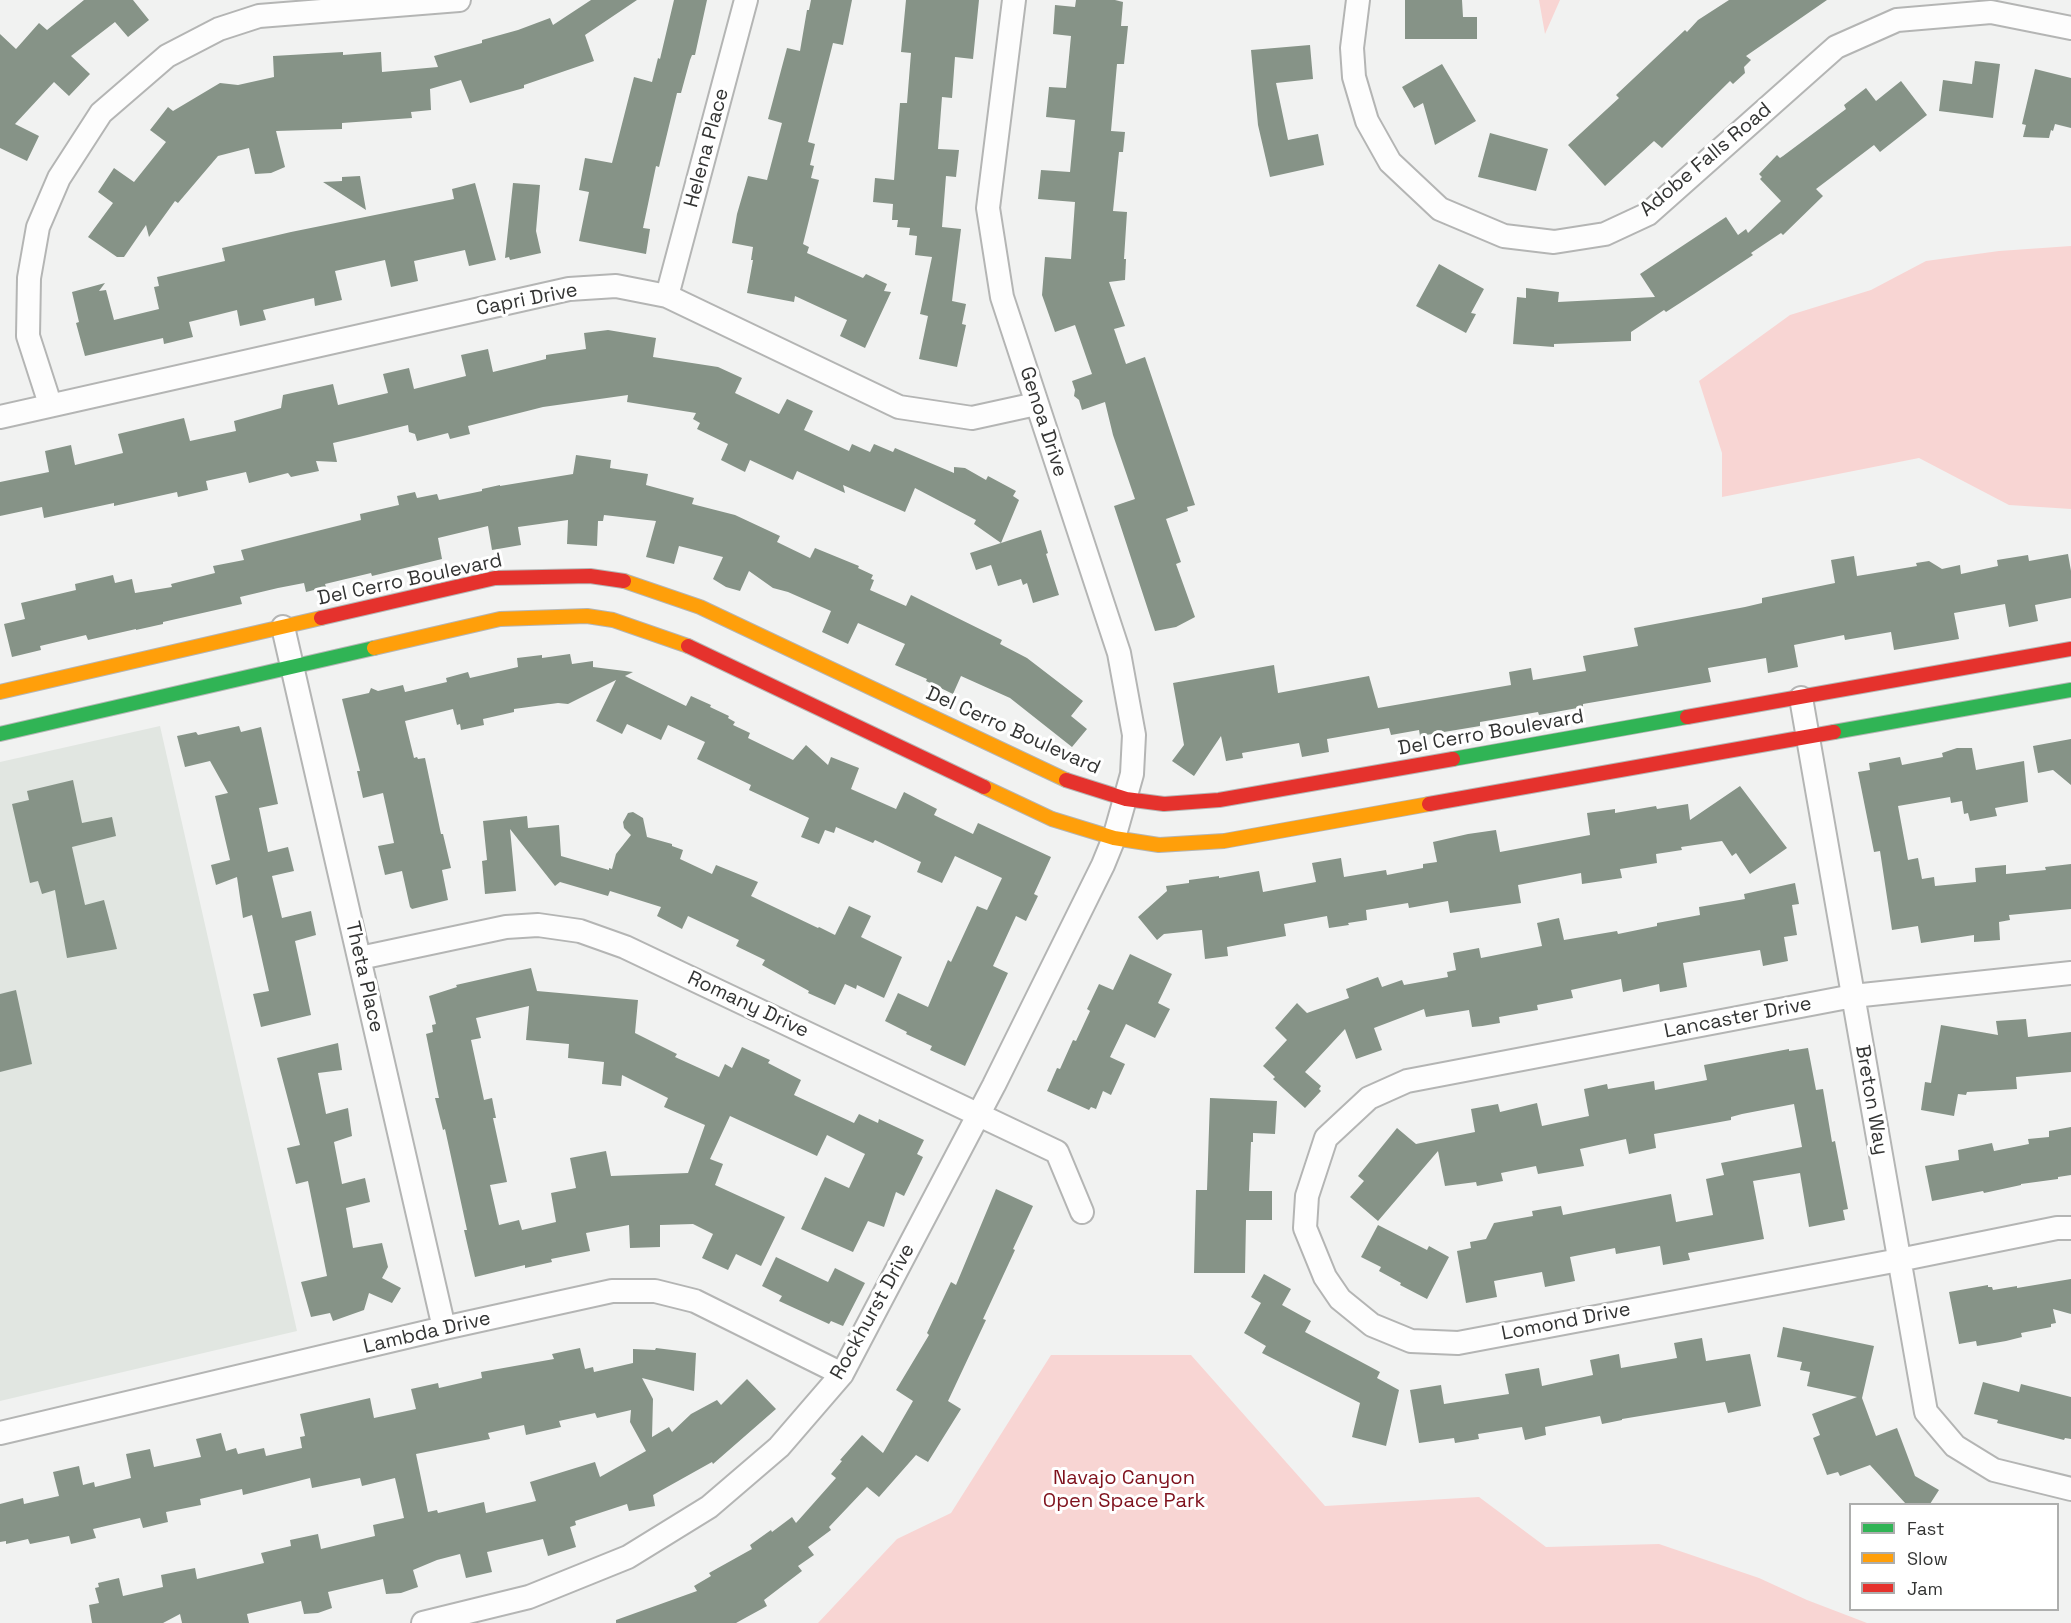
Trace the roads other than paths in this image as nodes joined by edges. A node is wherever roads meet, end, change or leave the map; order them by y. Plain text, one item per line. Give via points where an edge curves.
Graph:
1 (459, 0) edge
2 (746, 0) edge
3 (1014, 0) edge
4 (1358, 0) edge
5 (1894, 10) edge
6 (2071, 28) edge
7 (667, 296) junction
8 (50, 404) junction
9 (1036, 404) junction
10 (0, 417) edge
11 (282, 627) junction
12 (2071, 649) edge
13 (292, 667) junction
14 (2071, 690) edge
15 (0, 692) edge
16 (1801, 698) junction
17 (0, 734) edge
18 (1808, 738) junction
19 (1126, 799) junction
20 (1114, 838) junction
21 (360, 958) junction
22 (2071, 973) edge
23 (1853, 996) junction
24 (1407, 1081) joint
25 (979, 1114) junction
26 (1082, 1212) dead end
27 (2071, 1228) edge
28 (1899, 1260) junction
29 (444, 1328) junction
30 (842, 1374) junction
31 (0, 1433) edge
32 (2071, 1489) edge
33 (423, 1623) edge

1 - 8 street via 259,16 219,29 167,56 101,112 55,188 38,227 29,279 28,336
2 - 7 street, Helena Place
3 - 9 street, Genoa Drive via 988,208 1002,297
4 - 5 street, Adobe Falls Road via 1352,48 1354,76 1367,121 1390,162 1440,209 1504,236 1554,242 1605,234 1648,214 1836,47
5 - 6 street, Adobe Falls Road via 1991,12
7 - 8 street, Capri Drive via 616,286 569,289
7 - 9 street, Capri Drive via 899,407 972,418
8 - 10 street, Capri Drive
9 - 19 street, Genoa Drive via 1119,653 1134,735
11 - 13 street, Theta Place
11 - 15 street, Del Cerro Boulevard
11 - 19 street, Del Cerro Boulevard via 495,578 590,576 623,581 700,607 1067,781
12 - 16 street, Del Cerro Boulevard
13 - 17 street
13 - 20 street via 500,619 587,616 613,620 685,645 1052,819
13 - 21 street, Theta Place
14 - 18 street
16 - 18 street, Breton Way
16 - 19 street, Del Cerro Boulevard via 1219,800 1164,804
18 - 20 street via 1224,841 1159,844
18 - 23 street, Breton Way
19 - 20 street, Genoa Drive
20 - 25 street, Rockhurst Drive
21 - 25 street, Romany Drive via 506,927 538,925 580,931 624,947
21 - 29 street, Theta Place
22 - 23 street, Lancaster Drive
23 - 24 street, Lancaster Drive
23 - 28 street, Breton Way
24 - 28 street, Lomond Drive via 1369,1098 1326,1138 1307,1196 1305,1228 1325,1277 1340,1299 1372,1325 1411,1341 1458,1343
25 - 26 street, Romany Drive via 1057,1152
25 - 30 street, Rockhurst Drive
27 - 28 street, Lomond Drive
28 - 32 street, Breton Way via 1926,1412 1955,1446 1994,1470
29 - 30 street, Lambda Drive via 612,1291 655,1291 695,1301
29 - 31 street, Lambda Drive
30 - 33 street, Rockhurst Drive via 779,1447 709,1507 628,1557 529,1597

